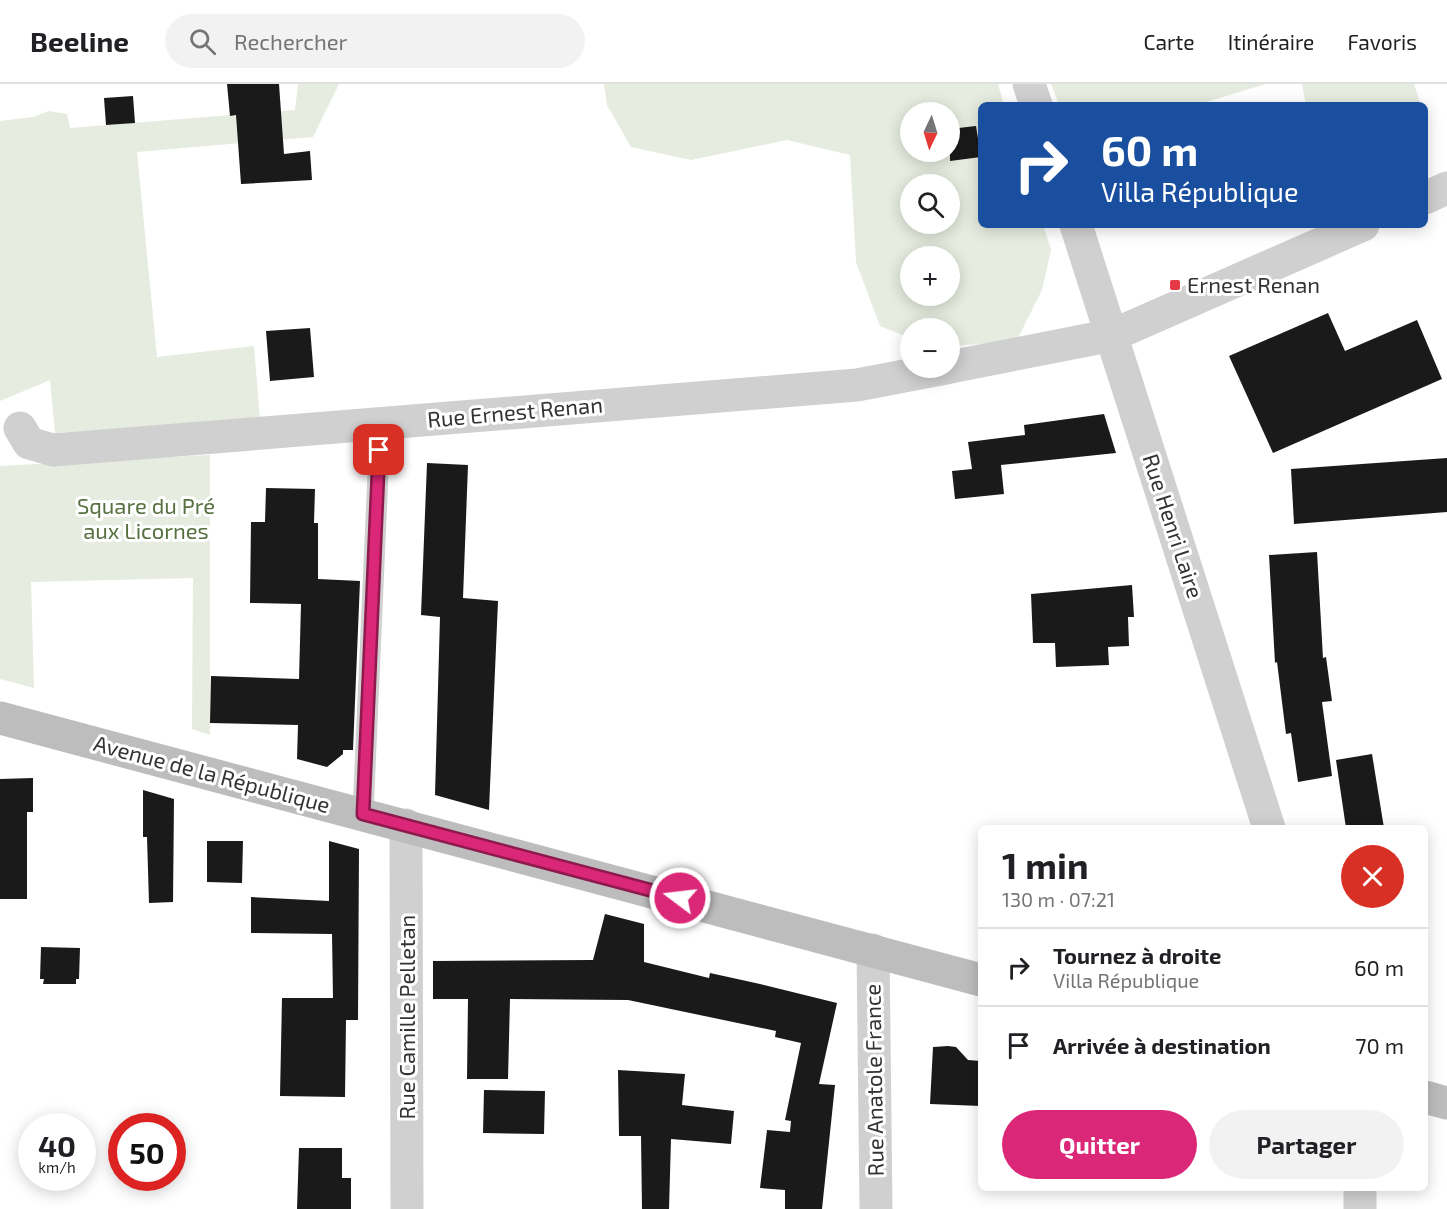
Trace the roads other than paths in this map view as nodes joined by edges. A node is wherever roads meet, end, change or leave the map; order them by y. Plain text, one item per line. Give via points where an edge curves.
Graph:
1 (1029, 84) edge
2 (1035, 102) edge
3 (1447, 188) edge
4 (1428, 197) edge
5 (1077, 228) edge
6 (1356, 228) edge
7 (1113, 335) junction
8 (960, 365) edge
9 (900, 376) edge
10 (20, 428) dead end
11 (379, 450) dead end
12 (0, 718) edge
13 (363, 814) junction
14 (406, 825) junction
15 (1268, 825) edge
16 (873, 950) junction
17 (978, 980) edge
18 (1428, 1098) edge
19 (1447, 1103) edge
20 (1360, 1191) edge
21 (407, 1209) edge
22 (876, 1209) edge
23 (1360, 1209) edge

1 - 2 street
3 - 4 street
5 - 7 street, Rue Henri Laire
6 - 7 street, Rue Ernest Renan
7 - 8 street, Rue Ernest Renan
7 - 15 street, Rue Henri Laire
9 - 10 street, Rue Ernest Renan via 857,385 53,450 29,443
11 - 13 lane
12 - 13 main road, Avenue de la République
13 - 14 main road, Avenue de la République
14 - 16 main road, Avenue de la République
14 - 21 street, Rue Camille Pelletan
16 - 17 main road, Avenue de la République
16 - 22 street, Rue Anatole France
18 - 19 main road
20 - 23 street

